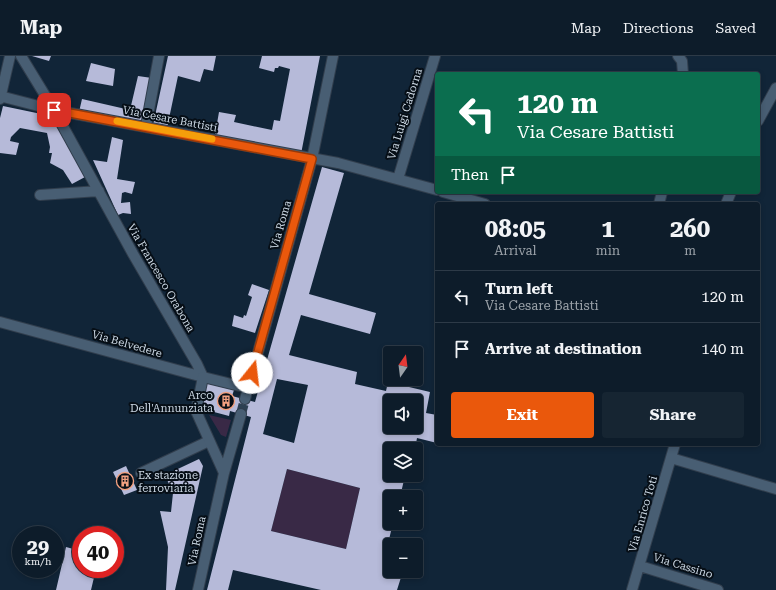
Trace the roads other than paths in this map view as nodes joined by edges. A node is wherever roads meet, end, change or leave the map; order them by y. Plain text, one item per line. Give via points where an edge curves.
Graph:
1 (10, 56) edge
2 (21, 56) edge
3 (159, 56) edge
4 (333, 56) edge
5 (435, 56) edge
6 (678, 56) edge
7 (683, 72) edge
8 (776, 88) edge
9 (0, 97) edge
10 (771, 108) edge
11 (54, 110) junction
12 (760, 119) edge
13 (146, 126) junction
14 (312, 159) junction
15 (398, 179) junction
16 (435, 189) edge
17 (99, 191) junction
18 (449, 194) edge
19 (40, 195) dead end
20 (478, 202) edge
21 (0, 322) edge
22 (203, 377) junction
23 (248, 388) junction
24 (245, 399) tunnel mouth
25 (241, 414) tunnel mouth
26 (209, 441) junction
27 (674, 446) edge
28 (671, 458) junction
29 (141, 473) dead end
30 (224, 473) junction
31 (776, 488) edge
32 (640, 566) junction
33 (198, 590) edge
34 (632, 590) edge
35 (718, 590) edge

1 - 9 street
2 - 11 street, Via Francesco Orabona
3 - 13 street
4 - 14 street, Via Roma
5 - 15 street, Via Luigi Cadorna
6 - 7 street via 682,61
8 - 10 street
9 - 11 street, Via Cesare Battisti
10 - 12 street
11 - 13 street, Via Cesare Battisti
11 - 17 street, Via Francesco Orabona
13 - 14 street, Via Cesare Battisti
14 - 15 street, Via Cesare Battisti
14 - 23 street, Via Roma
15 - 16 street, Via Cesare Battisti
17 - 19 street
17 - 22 street, Via Francesco Orabona
18 - 20 street
21 - 22 street, Via Belvedere
22 - 23 street, Via Belvedere
22 - 26 street via 196,411
23 - 24 street, Via Roma
25 - 30 street, Via Roma
26 - 29 street
26 - 30 street
27 - 28 street, Via Enrico Toti
28 - 31 street
28 - 32 street, Via Enrico Toti
30 - 33 street, Via Roma
32 - 34 street, Via Enrico Toti
32 - 35 street, Via Cassino

